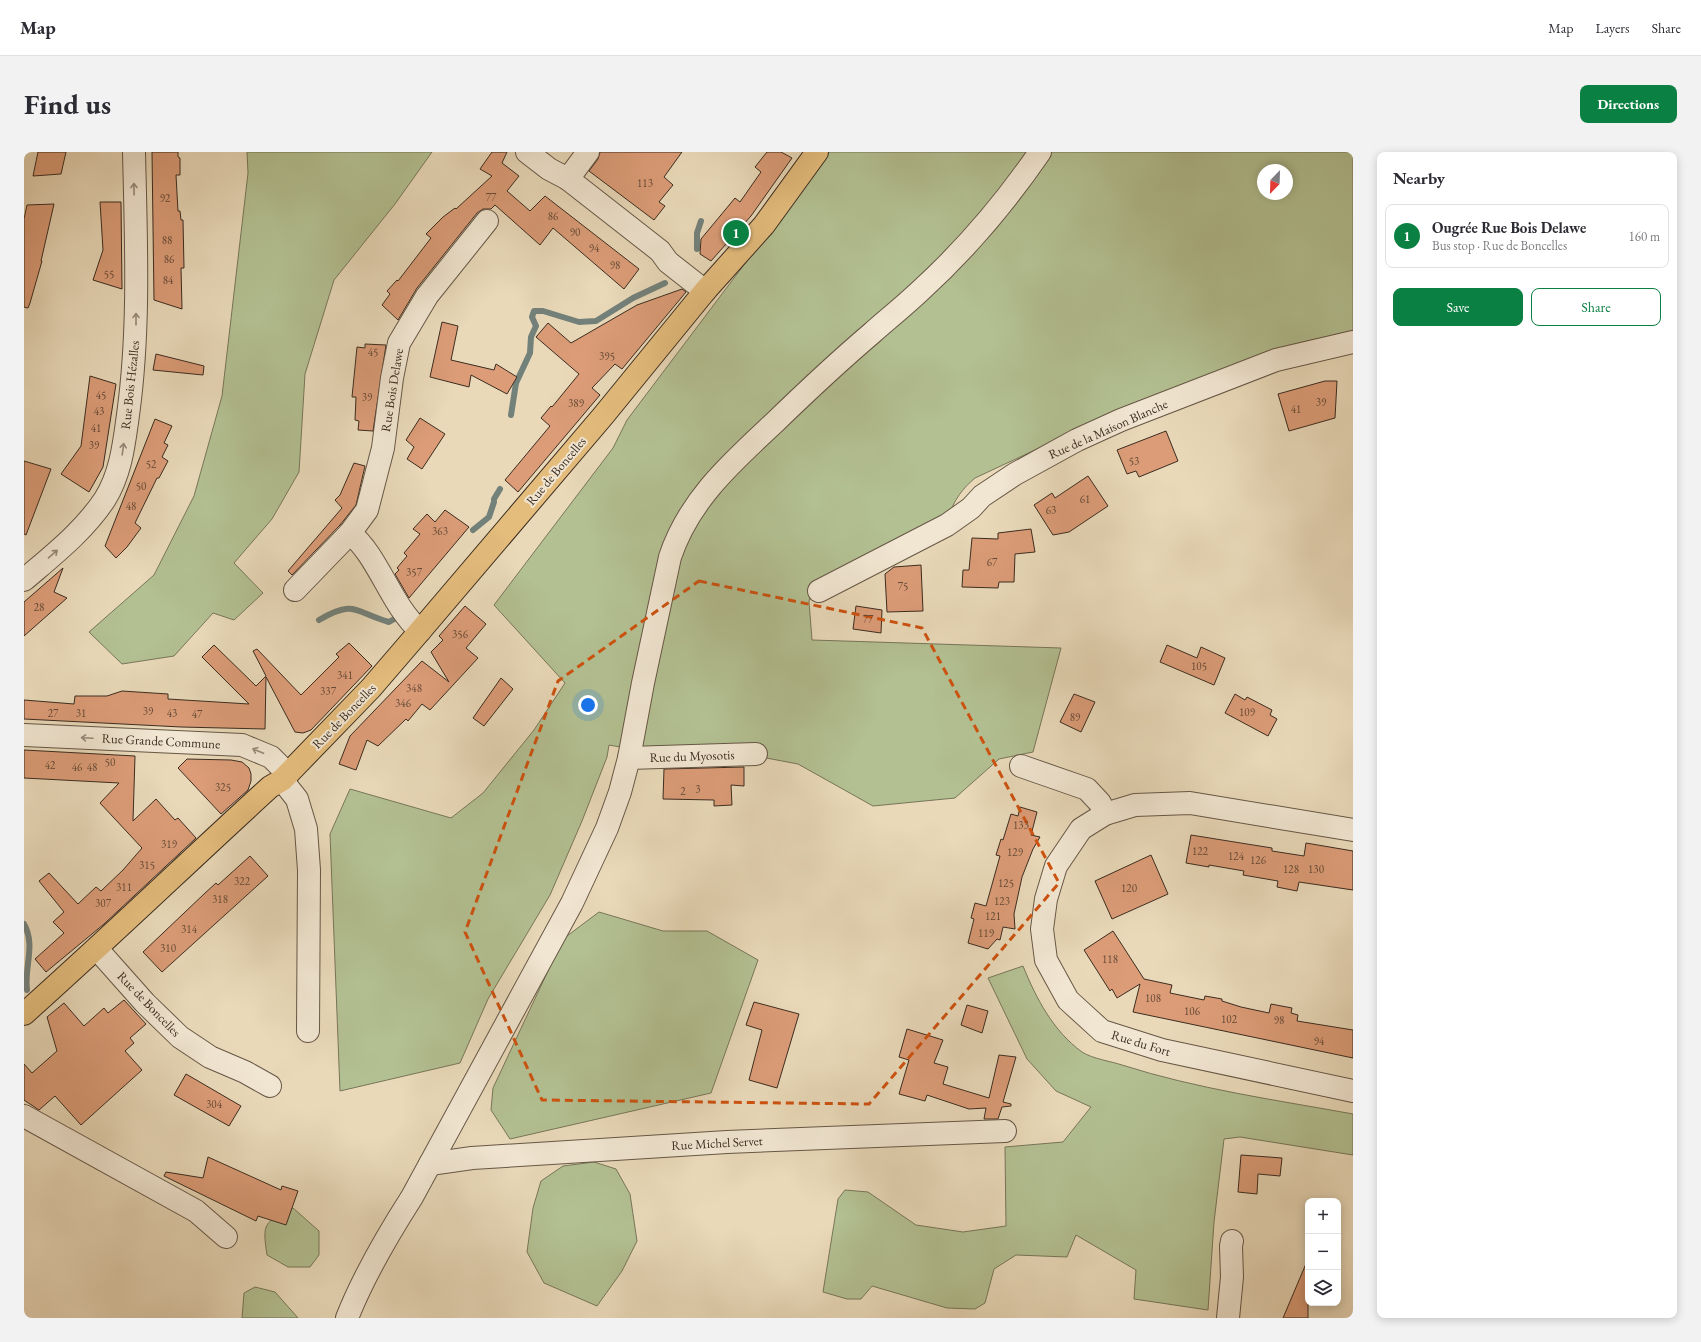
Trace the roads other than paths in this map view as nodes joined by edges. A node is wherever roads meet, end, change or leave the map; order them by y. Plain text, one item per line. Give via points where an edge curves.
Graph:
1 (134, 152) edge
2 (527, 152) edge
3 (588, 152) edge
4 (817, 152) edge
5 (1040, 152) edge
6 (568, 179) junction
7 (487, 221) dead end
8 (705, 291) junction
9 (1353, 342) edge
10 (350, 533) junction
11 (24, 580) edge
12 (295, 590) dead end
13 (819, 591) dead end
14 (420, 631) junction
15 (24, 735) edge
16 (756, 754) dead end
17 (629, 758) junction
18 (1021, 766) dead end
19 (285, 777) junction
20 (1105, 814) junction
21 (1353, 830) edge
22 (97, 949) junction
23 (24, 1014) edge
24 (308, 1031) dead end
25 (270, 1086) dead end
26 (1353, 1092) edge
27 (24, 1116) edge
28 (1005, 1131) dead end
29 (430, 1164) junction
30 (226, 1237) dead end
31 (1232, 1241) dead end
32 (347, 1318) edge
33 (1228, 1318) edge

11 -> 1 street, Rue Bois Hézalles via 75,536 95,512 112,486 122,455 130,401 136,325
2 - 6 street via 549,169
3 - 6 street
4 - 8 main road, Rue de Boncelles via 764,225
5 - 17 street via 1008,196 955,257 921,291 838,363 748,447 717,477 695,506 675,542 668,565
6 - 8 street via 660,251 668,262
7 - 10 street, Rue Bois Delawe via 427,296 399,343 378,469 367,510
8 - 14 main road, Rue de Boncelles via 603,416
9 - 13 street, Rue de la Maison Blanche via 1276,360 1121,420 1077,440 1015,474 982,496 971,508 946,526
10 - 12 street, Rue Bois Delawe
10 - 14 street via 362,544 405,614
14 - 19 main road, Rue de Boncelles via 371,688
19 -> 15 street, Rue Grande Commune via 271,757 242,745
16 - 17 street, Rue du Myosotis
17 - 29 street via 609,820 586,876
18 - 20 street via 1087,789 1095,796
19 - 22 main road, Rue de Boncelles via 264,792
19 - 24 street via 297,799 306,829 309,870
20 - 21 street, Rue du Fort via 1135,806 1190,803
20 - 26 street, Rue du Fort via 1081,829 1056,866 1046,899 1042,929 1046,960 1068,1000 1102,1031 1162,1050
22 - 23 main road, Rue de Boncelles
22 - 25 street, Rue de Boncelles via 180,1037 210,1057
27 - 30 street via 196,1211
28 - 29 street, Rue Michel Servet via 727,1142 472,1158
29 - 32 street via 369,1271
31 - 33 street

